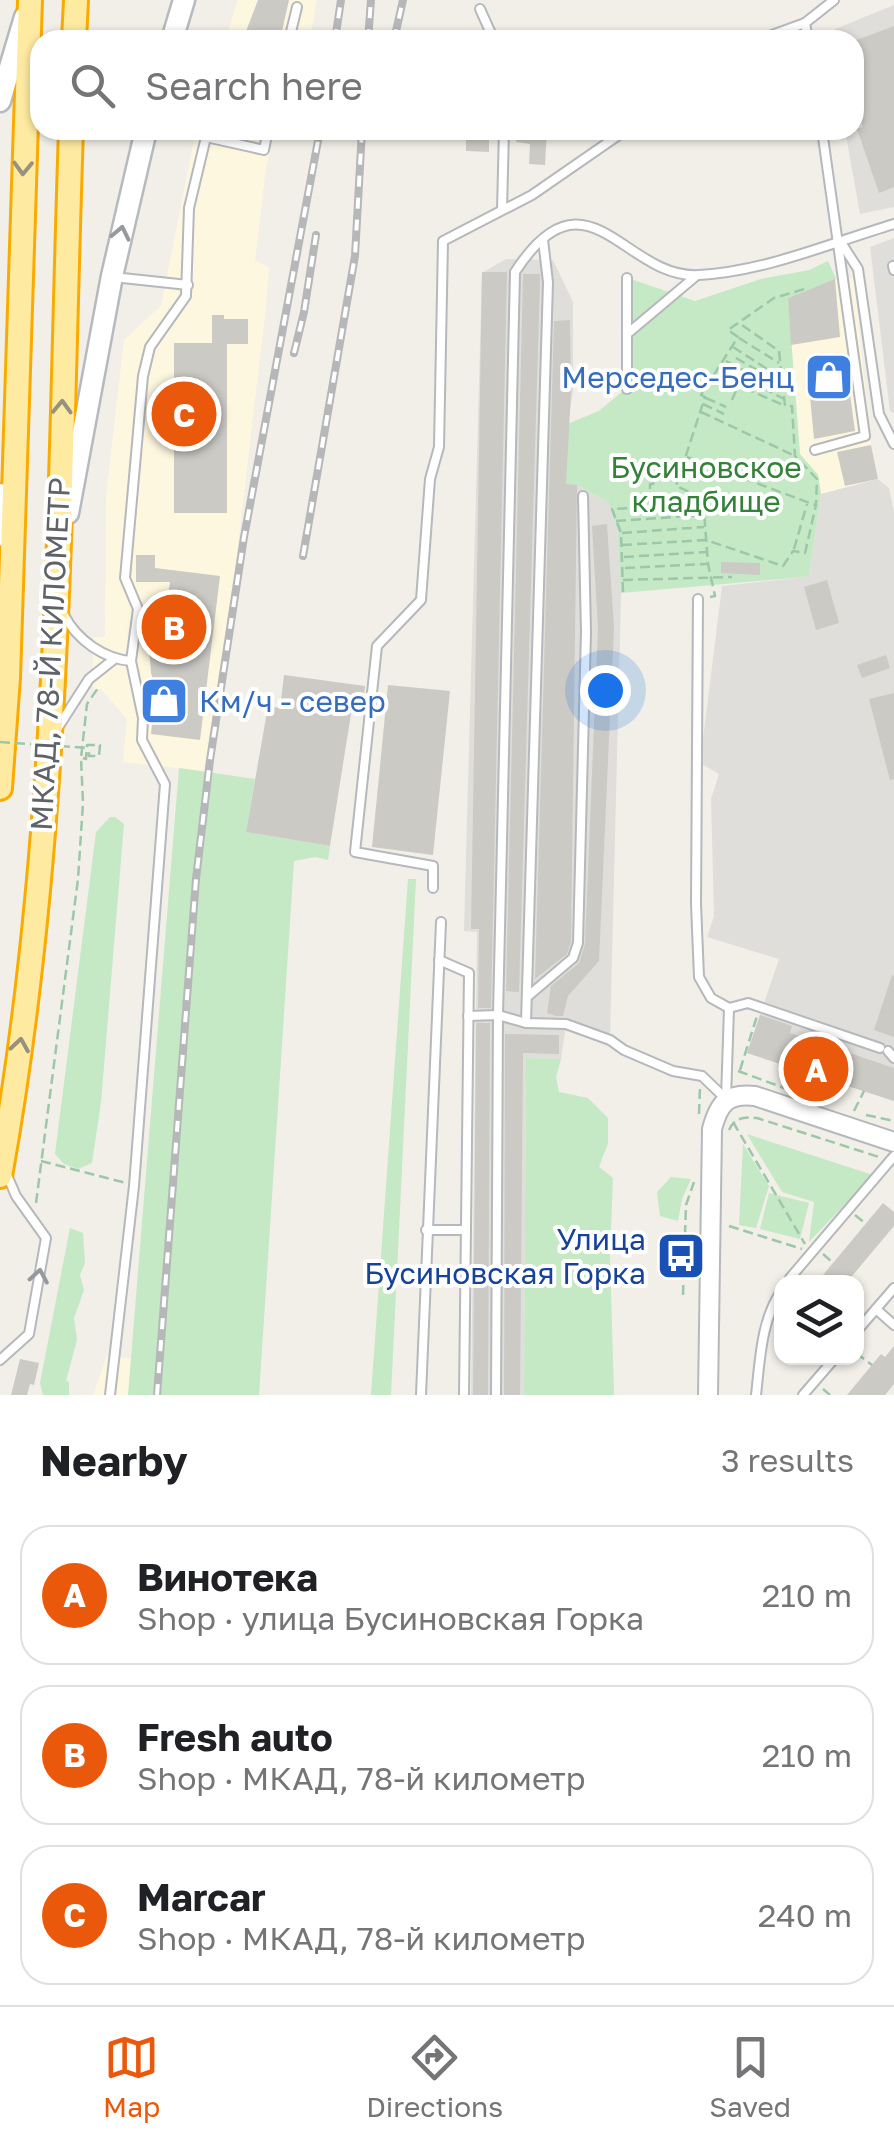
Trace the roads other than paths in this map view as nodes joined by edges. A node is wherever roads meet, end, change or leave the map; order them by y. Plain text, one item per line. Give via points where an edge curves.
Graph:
1 (30, 0) edge
2 (184, 0) edge
3 (834, 0) edge
4 (76, 4) edge
5 (297, 7) dead end
6 (480, 9) dead end
7 (805, 23) junction
8 (75, 30) edge
9 (175, 30) edge
10 (291, 30) edge
11 (489, 30) edge
12 (786, 30) edge
13 (806, 30) edge
14 (0, 102) edge
15 (71, 140) edge
16 (144, 140) edge
17 (205, 140) edge
18 (219, 140) edge
19 (266, 140) edge
20 (504, 140) edge
21 (612, 140) edge
22 (824, 140) edge
23 (502, 210) junction
24 (894, 224) edge
25 (543, 240) junction
26 (839, 240) junction
27 (112, 276) junction
28 (696, 276) junction
29 (626, 278) dead end
30 (188, 284) junction
31 (627, 334) junction
32 (626, 389) dead end
33 (894, 444) edge
34 (815, 450) dead end
35 (0, 494) edge
36 (583, 496) dead end
37 (57, 569) junction
38 (12, 578) junction
39 (698, 599) road end
40 (56, 600) junction
41 (113, 660) junction
42 (132, 661) junction
43 (50, 742) junction
44 (0, 788) edge
45 (433, 888) dead end
46 (441, 922) dead end
47 (439, 960) junction
48 (527, 997) junction
49 (729, 1008) junction
50 (498, 1015) junction
51 (468, 1016) junction
52 (526, 1022) junction
53 (887, 1052) edge
54 (726, 1098) junction
55 (893, 1153) edge
56 (1, 1171) edge
57 (426, 1230) junction
58 (465, 1230) junction
59 (796, 1275) edge
60 (894, 1288) edge
61 (774, 1301) edge
62 (876, 1310) junction
63 (864, 1323) edge
64 (894, 1325) edge
65 (0, 1360) edge
66 (829, 1365) edge
67 (110, 1395) edge
68 (421, 1395) edge
69 (464, 1395) edge
70 (496, 1395) edge
71 (708, 1395) edge
72 (756, 1395) edge
73 (803, 1395) edge

1 - 14 main road
1 -> 38 highway, МКАД, 78-Й КИЛОМЕТР
2 - 9 main road
3 - 7 lane
4 - 8 highway
5 - 10 lane
6 - 11 lane
7 - 12 lane
7 - 13 lane
37 -> 15 highway, МКАД, 78-Й КИЛОМЕТР
27 -> 16 main road
17 - 30 lane via 189,208
18 - 19 lane via 264,150
20 - 23 lane
21 - 23 lane
22 - 26 lane
23 - 45 lane via 444,241 440,447 430,479 421,600 377,646 356,852 433,866
24 - 26 lane
25 - 28 lane via 587,224 655,266
25 - 48 lane via 548,282
25 - 50 lane via 515,272
26 - 28 lane via 776,262
26 - 33 lane via 858,270 878,414
26 - 34 lane via 866,436
27 - 30 lane
27 - 37 main road
28 - 31 lane
29 - 31 lane
30 - 42 lane via 150,346 143,376 126,578 138,608
31 - 32 lane
35 - 38 main road
36 - 48 lane via 578,943 573,958
37 - 40 highway, МКАД, 78-Й КИЛОМЕТР
38 - 44 highway, МКАД, 78-Й КИЛОМЕТР
39 - 49 lane via 699,977 711,998
40 - 41 lane via 68,623
40 - 43 highway, МКАД, 78-Й КИЛОМЕТР
41 - 42 lane
41 - 43 lane via 88,679
42 - 67 lane via 142,740 165,784 134,1186
56 -> 43 highway, МКАД, 78-Й КИЛОМЕТР via 28,996
46 - 47 lane
47 - 51 lane via 469,973
47 - 57 lane
48 - 52 lane
49 - 53 lane via 748,1003
49 - 54 lane
50 - 51 lane
50 - 52 lane
50 - 70 lane
51 - 58 lane
52 - 54 lane via 566,1024 610,1040 673,1071 702,1076
54 - 55 street via 755,1096
54 - 71 street via 712,1129
55 - 59 lane
65 -> 56 lane via 29,1334 46,1238
57 - 58 lane
57 - 68 lane
58 - 69 lane
60 - 62 lane
61 - 72 lane
62 - 63 lane
62 - 64 lane
66 - 73 lane

